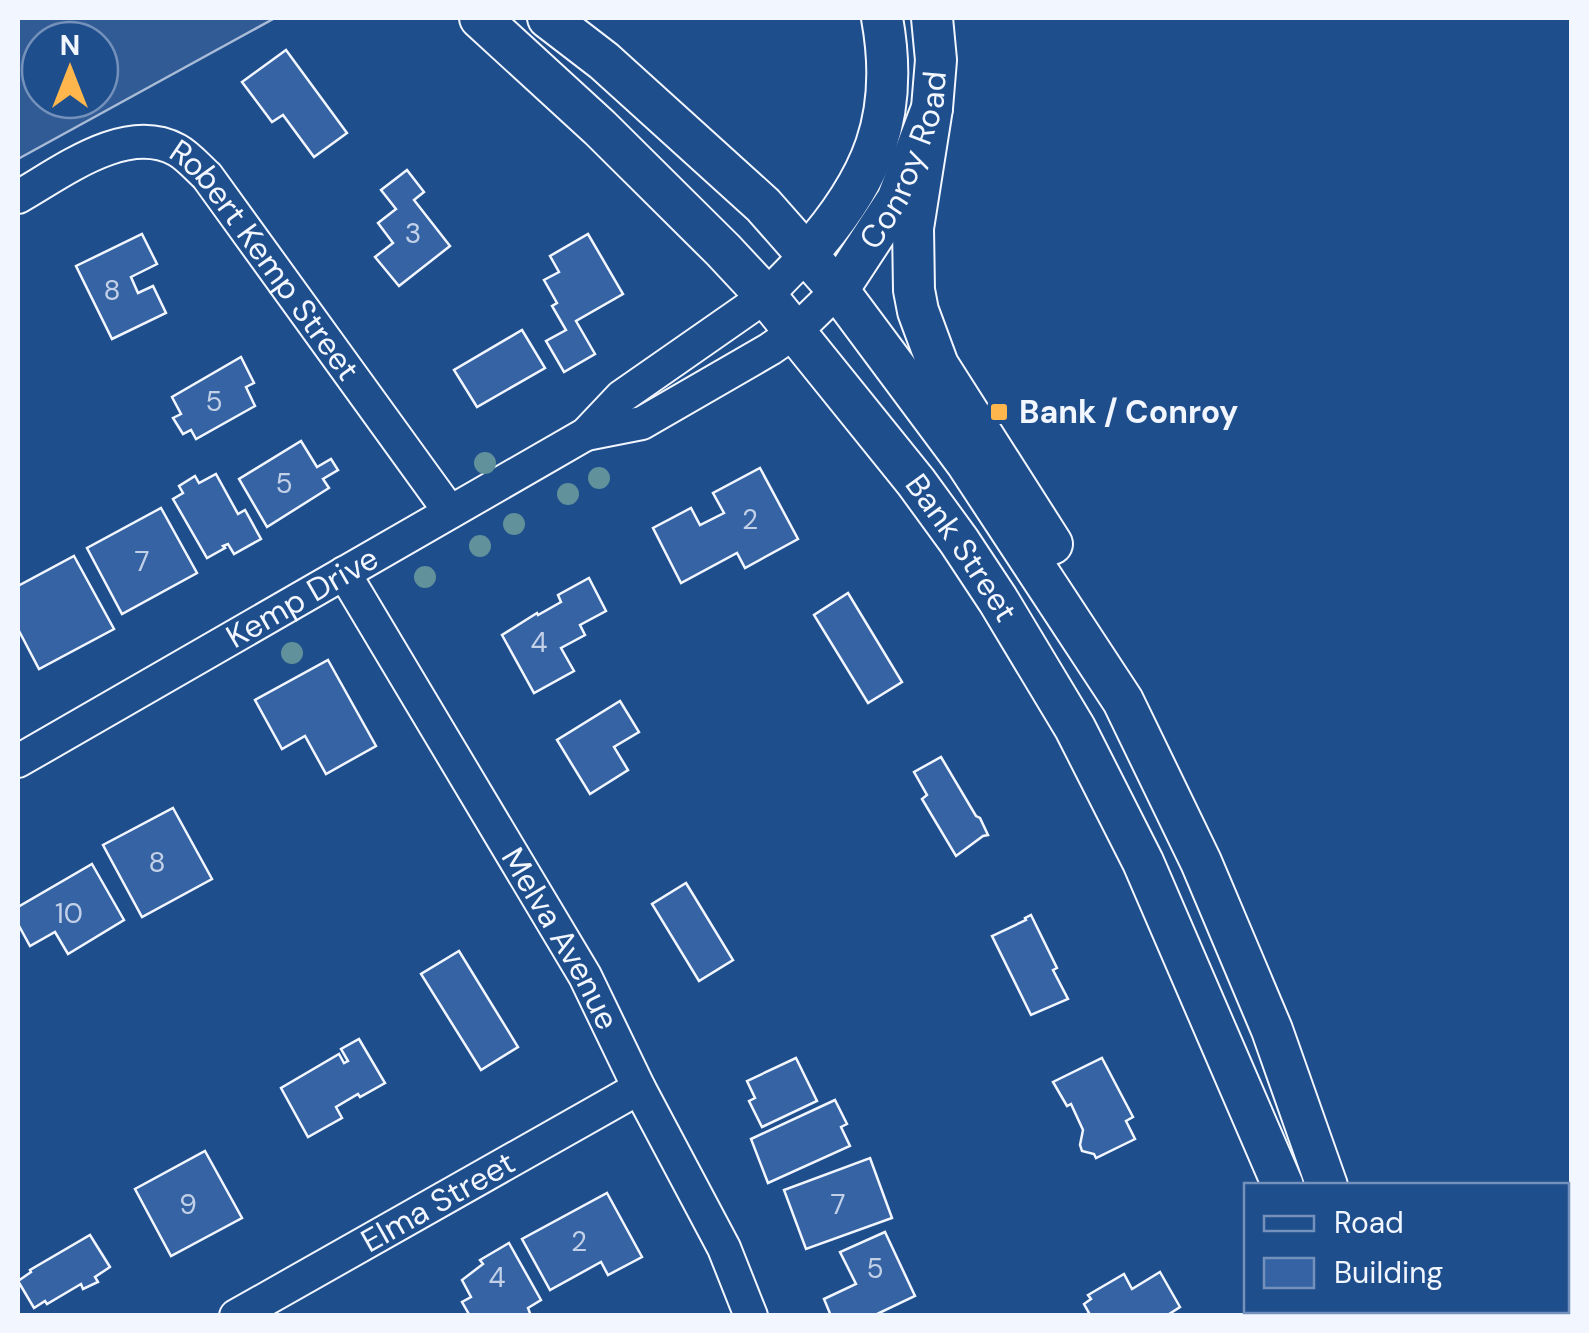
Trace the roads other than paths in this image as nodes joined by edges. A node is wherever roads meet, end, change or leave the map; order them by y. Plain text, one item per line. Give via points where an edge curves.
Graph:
1 (480, 18) edge
2 (548, 18) edge
3 (882, 18) edge
4 (932, 18) edge
5 (932, 108) junction
6 (18, 196) edge
7 (808, 254) junction
8 (838, 290) junction
9 (766, 296) junction
10 (796, 330) junction
11 (586, 434) junction
12 (450, 512) junction
13 (344, 573) junction
14 (1123, 701) junction
15 (18, 761) edge
16 (639, 1088) junction
17 (1282, 1183) edge
18 (1326, 1183) edge
19 (236, 1316) edge
20 (750, 1316) edge

1 - 9 main road, Bank Street
2 - 7 main road, Bank Street via 686,134
3 - 7 main road, Conroy Road via 886,116 861,182
4 - 5 main road, Conroy Road
5 - 8 main road, Conroy Road via 898,200
5 - 14 main road via 913,228 914,290 923,325 938,366 1074,580 1113,659
6 - 12 street, Robert Kemp Street via 120,143 178,150 207,176
7 - 8 main road, Bank Street
7 - 9 street, Kemp Drive
8 - 10 street, Kemp Drive
8 - 14 main road, Bank Street via 966,462
9 - 10 main road, Bank Street
9 - 11 street, Kemp Drive via 620,398
10 - 11 street, Kemp Drive via 642,423
10 - 17 main road, Bank Street via 959,541 1075,728 1143,862
11 - 12 street, Kemp Drive
12 - 13 street, Kemp Drive
13 - 15 street, Kemp Drive
13 - 16 street, Melva Avenue via 585,976
14 - 18 main road, Bank Street via 1265,1013
16 - 19 street, Elma Street
16 - 20 street, Melva Avenue via 724,1248

